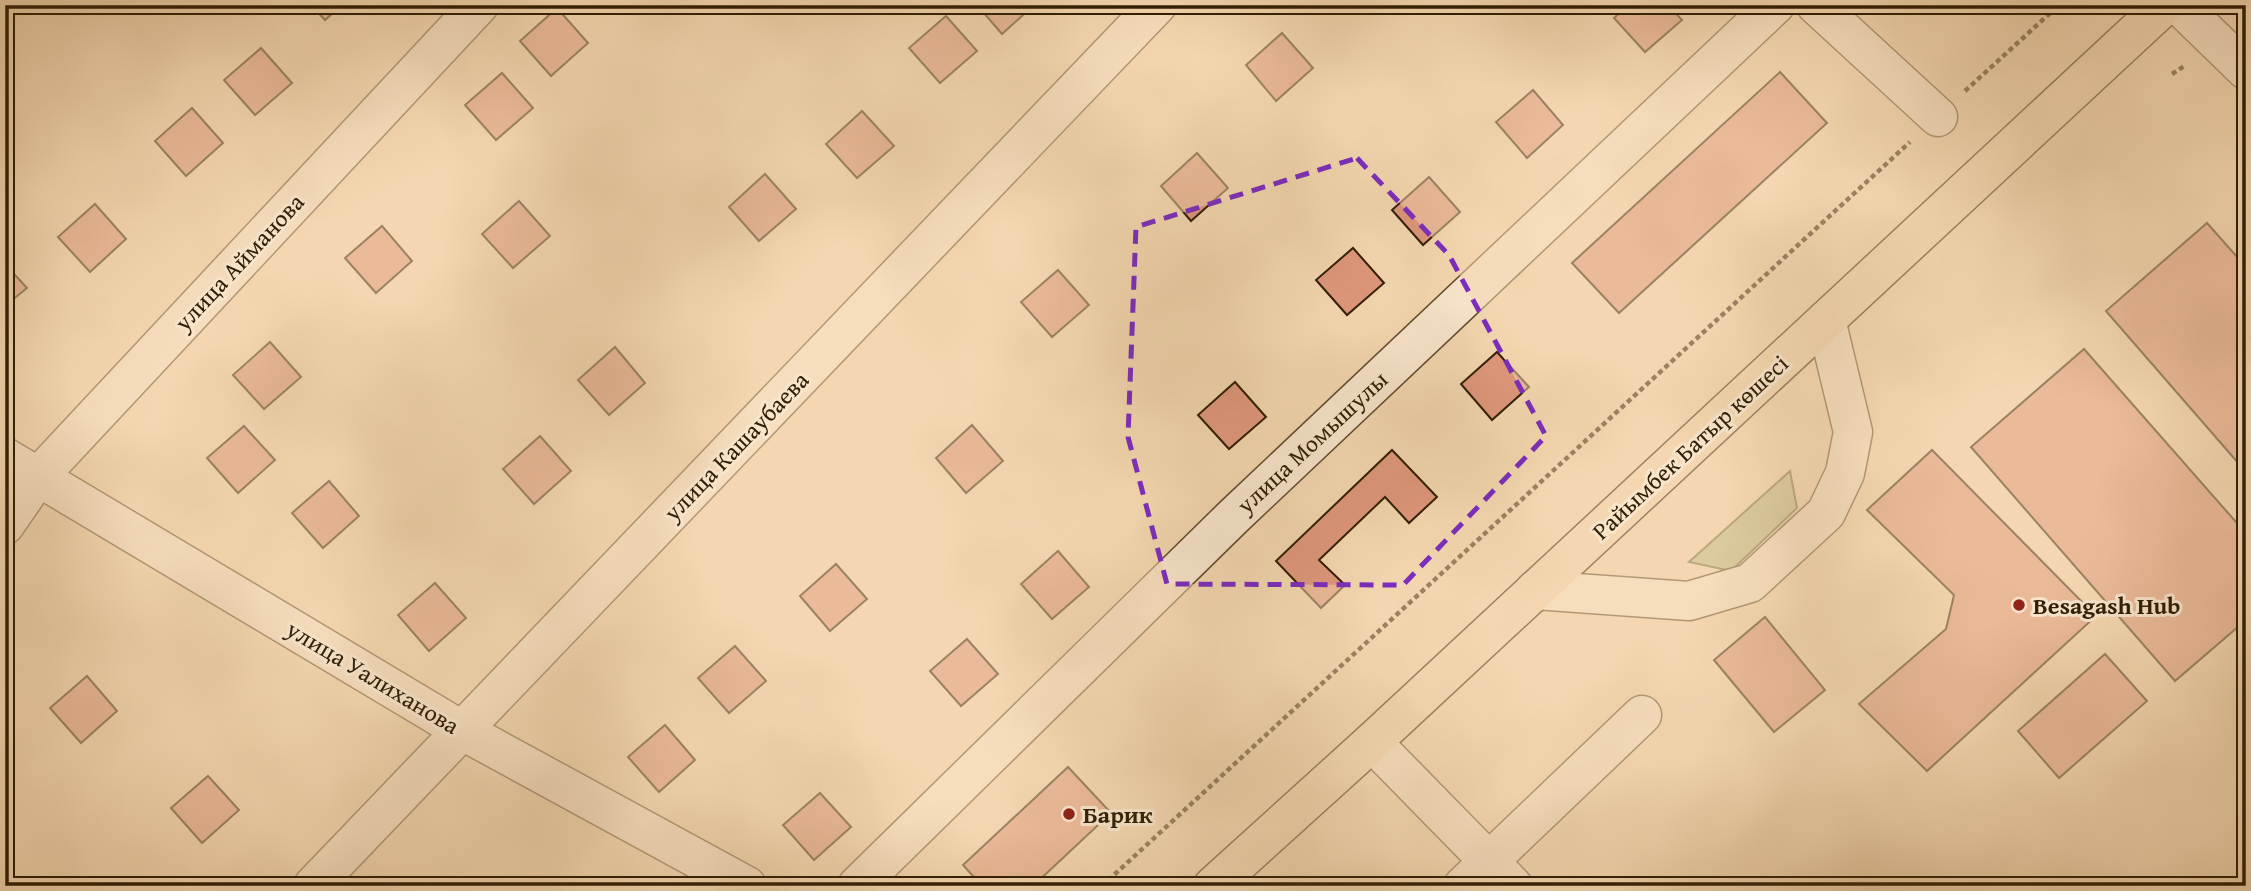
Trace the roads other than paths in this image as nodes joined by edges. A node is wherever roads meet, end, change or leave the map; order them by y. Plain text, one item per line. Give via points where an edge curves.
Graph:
1 (479, 5) edge
2 (1157, 5) edge
3 (1774, 5) edge
4 (1816, 5) edge
5 (2165, 5) edge
6 (2179, 5) edge
7 (2246, 69) edge
8 (1938, 117) road end
9 (1826, 320) junction
10 (5, 457) edge
11 (38, 477) junction
12 (5, 525) edge
13 (1535, 590) junction
14 (1642, 715) dead end
15 (463, 731) junction
16 (1372, 742) junction
17 (1489, 878) edge
18 (313, 886) edge
19 (747, 886) edge
20 (857, 886) edge
21 (1213, 886) edge

1 - 11 street, улица Айманова
2 - 15 street, улица Кашаубаева
3 - 20 street, улица Момышулы via 1233,517
4 - 8 street
5 - 9 main road, Райымбек Батыр көшесі
6 - 7 street
9 - 13 main road, Райымбек Батыр көшесі
9 - 13 street via 1853,432 1845,473 1826,513 1750,583 1720,593 1689,601
10 - 11 street, улица Уалиханова
11 - 12 street, улица Айманова
11 - 15 street, улица Уалиханова
13 - 16 main road, Райымбек Батыр көшесі
14 - 17 street
15 - 18 street, улица Кашаубаева
15 - 19 street, улица Уалиханова
16 - 17 street
16 - 21 main road, Райымбек Батыр көшесі

